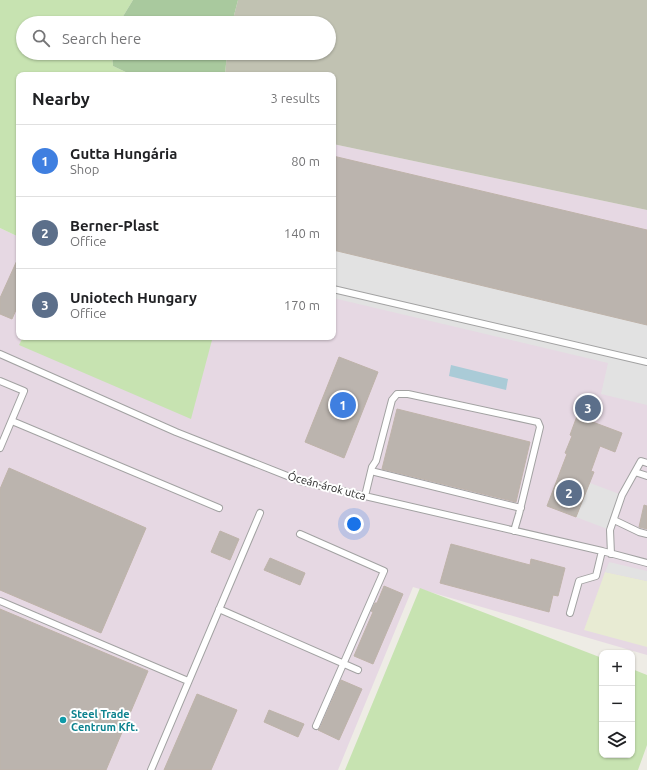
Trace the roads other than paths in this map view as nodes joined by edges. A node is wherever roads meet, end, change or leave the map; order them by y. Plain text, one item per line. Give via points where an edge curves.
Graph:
1 (336, 290) edge
2 (0, 354) edge
3 (647, 362) edge
4 (0, 381) edge
5 (12, 421) junction
6 (0, 448) edge
7 (647, 463) edge
8 (371, 471) junction
9 (634, 472) junction
10 (647, 476) edge
11 (365, 496) junction
12 (219, 508) dead end
13 (520, 508) junction
14 (260, 513) dead end
15 (614, 520) junction
16 (514, 531) junction
17 (300, 534) dead end
18 (647, 534) edge
19 (602, 551) junction
20 (611, 554) junction
21 (647, 563) edge
22 (0, 601) edge
23 (219, 609) junction
24 (570, 613) dead end
25 (343, 663) junction
26 (358, 670) dead end
27 (188, 681) junction
28 (316, 726) dead end
29 (151, 770) edge

1 - 3 lane
2 - 11 lane, Óceán-árok utca via 176,432 300,481
4 - 5 lane via 24,391
5 - 6 lane
5 - 12 lane
7 - 9 lane via 641,461
8 - 11 lane
8 - 13 lane
8 - 13 lane via 392,400 397,394 408,394 538,422 540,427
9 - 10 lane
9 - 15 lane via 622,495
11 - 16 lane, Óceán-árok utca
13 - 16 lane
14 - 23 lane
15 - 18 lane
15 - 20 lane via 610,530
16 - 19 lane, Óceán-árok utca
17 - 25 lane via 384,571
19 - 20 lane, Óceán-árok utca
19 - 24 lane via 596,576 579,581
20 - 21 lane, Óceán-árok utca
22 - 27 lane
23 - 25 lane
23 - 27 lane
25 - 26 lane
25 - 28 lane
27 - 29 lane

